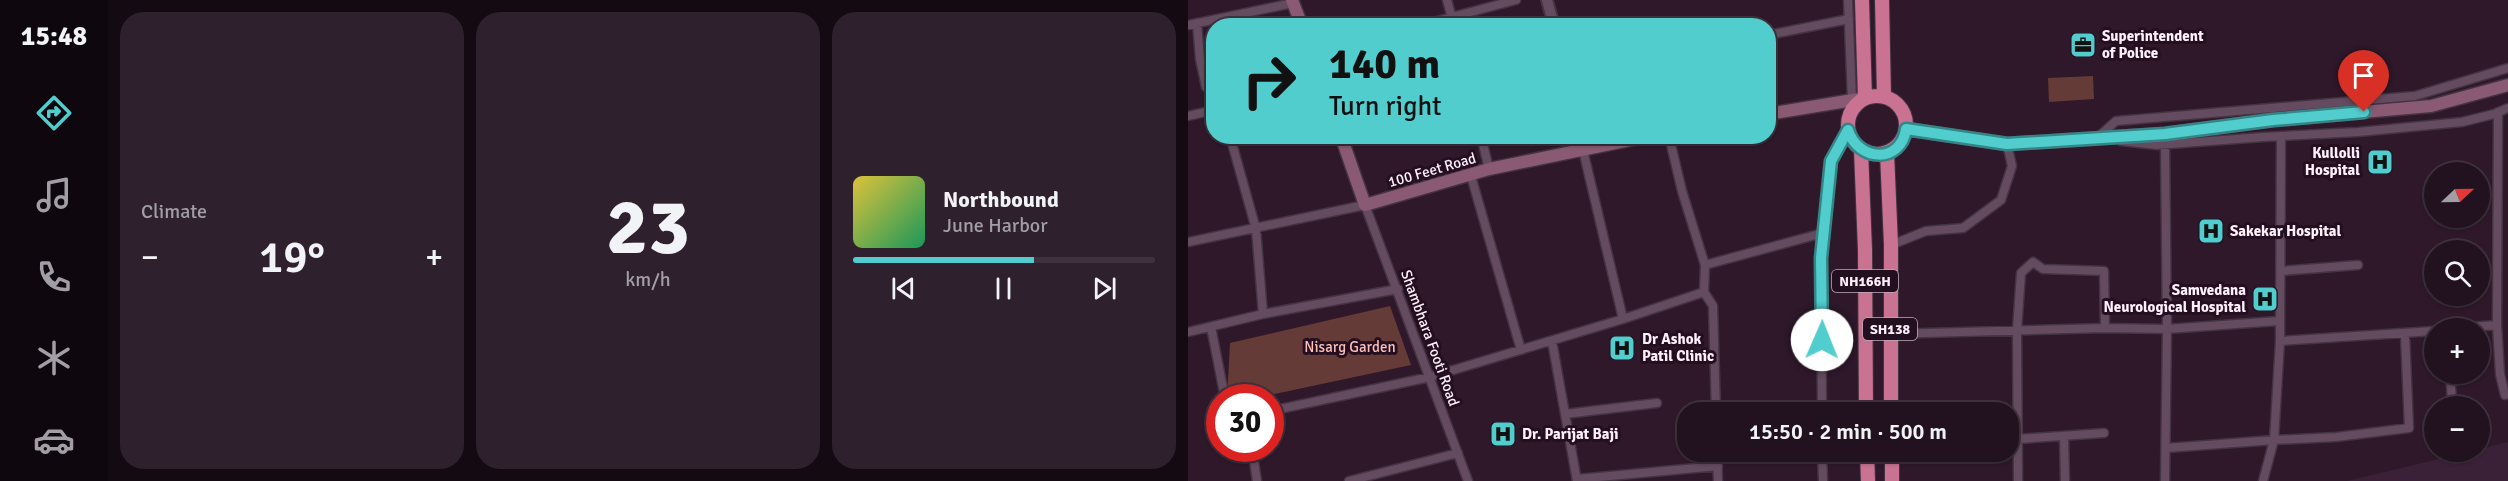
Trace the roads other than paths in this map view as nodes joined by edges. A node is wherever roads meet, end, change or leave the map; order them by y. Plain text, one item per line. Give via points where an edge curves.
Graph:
1 (1448, 0) edge
2 (1516, 0) edge
3 (1547, 0) edge
4 (1848, 0) edge
5 (1862, 0) edge
6 (1882, 0) edge
7 (1293, 1) edge
8 (1214, 18) edge
9 (1299, 18) edge
10 (1452, 18) edge
11 (1462, 18) edge
12 (1552, 18) edge
13 (1849, 18) junction
14 (1206, 20) edge
15 (1191, 23) edge
16 (1776, 33) edge
17 (2508, 68) edge
18 (2508, 85) edge
19 (1206, 87) dead end
20 (1884, 97) junction
21 (1858, 99) junction
22 (2508, 108) edge
23 (1206, 112) edge
24 (2498, 112) junction
25 (1776, 113) edge
26 (1188, 116) edge
27 (1906, 129) junction
28 (1848, 130) junction
29 (2280, 136) junction
30 (2096, 138) junction
31 (2165, 139) junction
32 (1232, 144) edge
33 (1343, 144) edge
34 (1483, 144) edge
35 (1582, 144) edge
36 (1611, 144) edge
37 (1670, 144) edge
38 (2007, 144) junction
39 (1583, 150) junction
40 (1861, 150) junction
41 (1887, 153) junction
42 (1489, 169) junction
43 (1471, 176) junction
44 (1365, 205) junction
45 (1257, 229) junction
46 (1823, 233) junction
47 (1188, 242) edge
48 (1891, 245) junction
49 (1705, 265) junction
50 (2358, 265) dead end
51 (2281, 271) junction
52 (1398, 289) junction
53 (1704, 292) junction
54 (1263, 314) junction
55 (1623, 319) junction
56 (2278, 321) junction
57 (2497, 325) junction
58 (2490, 326) edge
59 (1211, 327) junction
60 (2105, 328) junction
61 (2167, 329) junction
62 (2018, 330) junction
63 (1188, 332) edge
64 (2424, 332) edge
65 (1890, 334) junction
66 (2405, 334) junction
67 (1552, 341) junction
68 (2280, 341) junction
69 (1521, 350) junction
70 (1430, 377) junction
71 (1223, 384) edge
72 (2505, 395) dead end
73 (1716, 402) edge
74 (1822, 402) edge
75 (1866, 402) edge
76 (1891, 402) edge
77 (2018, 402) edge
78 (1657, 403) dead end
79 (1284, 408) edge
80 (1565, 414) junction
81 (2104, 433) dead end
82 (2064, 436) junction
83 (2019, 439) edge
84 (2274, 441) junction
85 (2166, 448) junction
86 (1458, 453) junction
87 (1254, 462) edge
88 (1718, 462) edge
89 (1822, 462) edge
90 (1867, 462) edge
91 (1892, 462) edge
92 (2019, 462) edge
93 (1718, 466) junction
94 (1354, 480) edge
95 (1577, 480) edge
96 (1257, 481) edge
97 (1468, 481) edge
98 (1718, 481) edge
99 (1823, 481) edge
100 (1868, 481) edge
101 (1892, 481) edge
102 (2019, 481) edge
103 (2065, 481) edge
104 (2165, 481) edge
105 (2263, 481) edge

1 - 10 street
2 - 11 street
3 - 12 street
4 - 13 street
5 - 21 highway
6 - 20 highway
7 - 8 street
7 - 9 main road
13 - 16 street
13 - 21 street
14 - 15 street
15 - 19 street
17 - 30 street via 2415,96 2116,121
18 - 31 main road via 2431,106 2273,120
20 - 21 highway
20 - 27 highway via 1900,107
21 - 25 main road
21 - 28 highway
22 - 24 street
23 - 26 street
24 - 29 street via 2462,122
24 - 57 street
27 - 38 main road
27 - 41 highway via 1900,144
28 - 40 highway
28 - 46 street via 1831,161
29 - 31 street
29 - 51 street
30 - 31 main road
30 - 38 main road
31 - 61 street
32 - 45 street
33 - 44 main road
34 - 42 street
35 - 39 street
36 - 39 main road, 100 Feet Road
37 - 49 street
38 - 48 street via 2012,166 2001,200 1963,228 1926,231
39 - 42 main road, 100 Feet Road
39 - 55 street
40 - 41 highway via 1874,155
40 - 75 highway, NH166H
41 - 48 highway, SH138
42 - 43 main road, 100 Feet Road
43 - 44 main road, 100 Feet Road
43 - 69 street
44 - 45 street
44 - 52 street, Shambhara Footi Road
45 - 47 street
45 - 54 street
46 - 49 street
46 - 74 street
48 - 65 highway, SH138
49 - 53 street
50 - 51 street
51 - 56 street
52 - 54 street
52 - 70 street, Shambhara Footi Road
53 - 55 street
53 - 73 street via 1713,306
54 - 59 street
55 - 67 street
56 - 61 street
56 - 68 street
57 - 58 street
57 - 72 street
59 - 63 street
59 - 71 street
60 - 61 street
60 - 62 street
60 - 62 street via 2104,272 2043,269 2033,262 2021,273
61 - 85 street
62 - 65 street
62 - 77 street
64 - 66 street
65 - 76 highway, SH138
66 - 68 street
66 - 84 street via 2409,428
67 - 69 street
67 - 80 street
68 - 84 street
69 - 70 street
70 - 79 street
70 - 86 street, Shambhara Footi Road
78 - 80 street
80 - 95 street
81 - 82 street
82 - 83 street
82 - 103 street
84 - 85 street
84 - 105 street
85 - 104 street
86 - 94 street
86 - 97 street, Shambhara Footi Road
87 - 96 street
88 - 93 street
89 - 99 street
90 - 100 highway
91 - 101 highway
92 - 102 street
93 - 95 street
93 - 98 street

